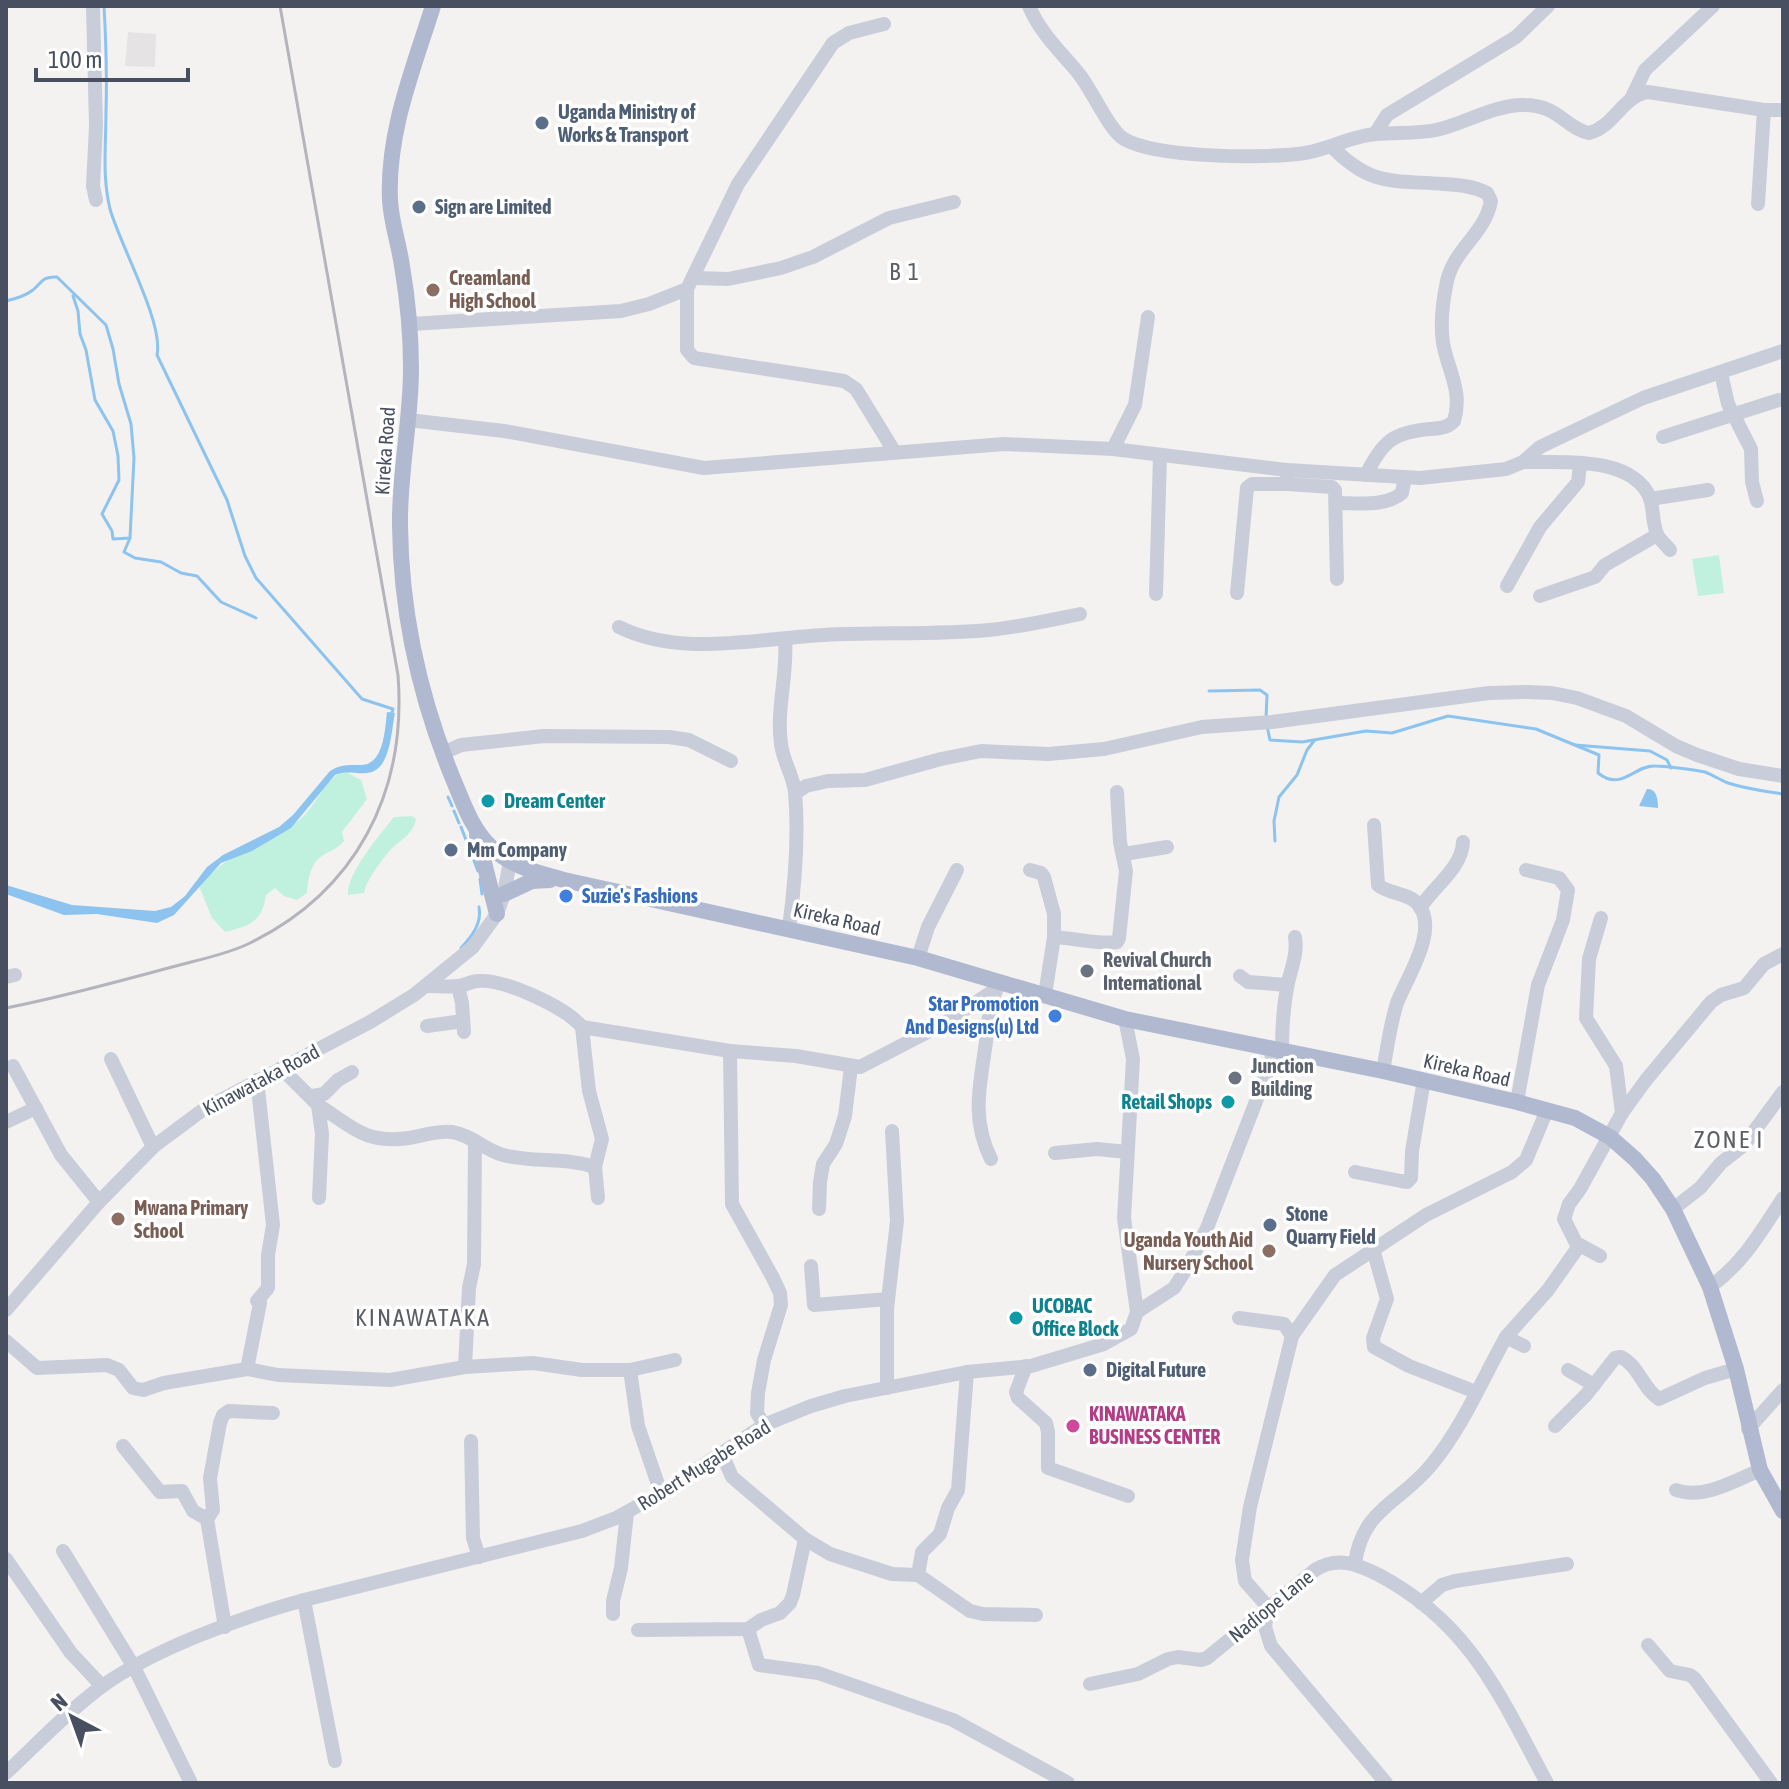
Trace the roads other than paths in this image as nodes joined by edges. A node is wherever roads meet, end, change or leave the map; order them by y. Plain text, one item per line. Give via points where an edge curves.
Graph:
1 (93, 6) edge
2 (433, 6) edge
3 (1029, 6) edge
4 (1548, 6) edge
5 (1713, 6) edge
6 (884, 24) dead end
7 (1632, 97) junction
8 (1764, 110) junction
9 (1783, 110) edge
10 (1375, 134) junction
11 (1332, 147) junction
12 (96, 200) dead end
13 (954, 202) dead end
14 (1758, 204) dead end
15 (690, 283) junction
16 (1148, 317) dead end
17 (411, 324) junction
18 (1783, 351) edge
19 (1721, 373) junction
20 (1779, 400) dead end
21 (1733, 414) junction
22 (408, 420) junction
23 (1663, 437) dead end
24 (1113, 449) junction
25 (894, 451) junction
26 (1160, 455) junction
27 (1523, 462) junction
28 (1580, 465) junction
29 (1366, 475) junction
30 (1287, 477) junction
31 (1405, 477) junction
32 (1708, 490) dead end
33 (1650, 499) junction
34 (1757, 501) dead end
35 (1337, 503) junction
36 (1657, 535) junction
37 (1670, 550) dead end
38 (1337, 579) dead end
39 (1507, 586) dead end
40 (1237, 593) dead end
41 (1156, 594) dead end
42 (1540, 596) dead end
43 (1080, 614) dead end
44 (619, 627) dead end
45 (785, 639) junction
46 (443, 753) junction
47 (731, 761) dead end
48 (1783, 776) edge
49 (1117, 792) dead end
50 (795, 793) junction
51 (470, 818) junction
52 (1374, 825) dead end
53 (1463, 842) dead end
54 (1167, 847) dead end
55 (1124, 854) junction
56 (510, 861) junction
57 (957, 870) dead end
58 (1030, 870) dead end
59 (1526, 870) dead end
60 (564, 880) junction
61 (504, 894) junction
62 (1420, 908) junction
63 (497, 914) junction
64 (1601, 918) dead end
65 (789, 928) junction
66 (1054, 937) junction
67 (1295, 937) dead end
68 (1783, 954) edge
69 (918, 958) junction
70 (1240, 976) dead end
71 (1287, 985) junction
72 (427, 986) junction
73 (458, 986) junction
74 (1000, 986) junction
75 (1045, 995) junction
76 (1125, 1019) junction
77 (427, 1026) dead end
78 (582, 1027) junction
79 (1276, 1050) junction
80 (730, 1051) junction
81 (111, 1059) dead end
82 (13, 1066) dead end
83 (851, 1067) junction
84 (281, 1068) junction
85 (1383, 1071) junction
86 (352, 1072) dead end
87 (257, 1080) junction
88 (1424, 1080) junction
89 (1783, 1092) edge
90 (315, 1101) junction
91 (1517, 1102) junction
92 (36, 1108) junction
93 (1547, 1110) junction
94 (1622, 1113) junction
95 (6, 1122) edge
96 (892, 1131) dead end
97 (1610, 1137) junction
98 (475, 1141) junction
99 (153, 1147) junction
100 (1127, 1152) junction
101 (1055, 1153) dead end
102 (991, 1159) dead end
103 (595, 1167) junction
104 (1355, 1172) dead end
105 (319, 1198) dead end
106 (598, 1198) dead end
107 (1783, 1198) edge
108 (99, 1202) junction
109 (819, 1209) dead end
110 (1673, 1209) junction
111 (1579, 1246) junction
112 (1373, 1249) junction
113 (1600, 1256) dead end
114 (811, 1266) dead end
115 (1710, 1287) junction
116 (888, 1299) junction
117 (6, 1310) edge
118 (1137, 1312) junction
119 (1239, 1318) dead end
120 (1292, 1336) junction
121 (1506, 1337) junction
122 (6, 1341) edge
123 (1524, 1346) dead end
124 (675, 1360) dead end
125 (1026, 1366) junction
126 (465, 1367) junction
127 (247, 1369) junction
128 (1736, 1369) junction
129 (630, 1370) junction
130 (1568, 1370) dead end
131 (967, 1372) junction
132 (1594, 1385) junction
133 (887, 1388) junction
134 (1783, 1390) edge
135 (1476, 1392) junction
136 (273, 1413) dead end
137 (764, 1425) junction
138 (1555, 1426) dead end
139 (1748, 1429) junction
140 (471, 1441) dead end
141 (123, 1446) dead end
142 (722, 1454) junction
143 (1760, 1470) junction
144 (1676, 1490) dead end
145 (661, 1493) junction
146 (1128, 1496) dead end
147 (1783, 1511) edge
148 (627, 1513) junction
149 (207, 1519) junction
150 (805, 1539) junction
151 (63, 1551) dead end
152 (479, 1557) junction
153 (6, 1559) edge
154 (1355, 1563) junction
155 (1567, 1564) dead end
156 (918, 1575) junction
157 (304, 1600) junction
158 (1421, 1603) junction
159 (1268, 1607) junction
160 (613, 1614) dead end
161 (1036, 1615) dead end
162 (225, 1627) junction
163 (748, 1629) junction
164 (638, 1630) dead end
165 (1648, 1645) dead end
166 (134, 1667) junction
167 (1090, 1684) dead end
168 (102, 1686) junction
169 (335, 1761) dead end
170 (6, 1773) edge
171 (191, 1783) edge
172 (1068, 1783) edge
173 (1386, 1783) edge
174 (1547, 1783) edge
175 (1771, 1783) edge

1 - 12 street
2 - 17 main road, Kireka Road via 391,147 390,204
3 - 11 street via 1037,25 1125,140 1222,157
4 - 10 street via 1516,37 1387,115
5 - 7 street via 1645,70
6 - 15 street via 840,37 825,52 738,184
7 - 8 street via 1648,92
7 - 10 street via 1589,133 1555,111 1521,104 1432,130
8 - 9 street
8 - 14 street
10 - 11 street
11 - 29 street via 1370,176 1469,186 1487,193 1491,201 1480,230 1454,260 1447,282 1442,326 1457,387 1454,421 1393,438 1378,451
13 - 15 street via 889,218 781,268
15 - 17 street via 649,304 621,311
15 - 25 street via 690,357 844,381 856,389
16 - 24 street via 1135,405
17 - 22 main road, Kireka Road
18 - 19 street
19 - 21 street
19 - 27 street via 1643,398 1540,447
20 - 21 street
21 - 23 street
21 - 34 street via 1751,449
22 - 25 street via 504,431 704,468
22 - 46 main road, Kireka Road via 400,525 407,625
24 - 25 street via 1004,444
24 - 26 street
26 - 30 street
26 - 41 street
27 - 28 street
27 - 31 street via 1498,471
28 - 33 street via 1625,471
28 - 39 street via 1578,482 1540,527
29 - 30 street
29 - 31 street
30 - 35 street via 1332,487
30 - 40 street via 1247,488
31 - 35 street via 1402,493 1394,499
32 - 33 street
33 - 36 street
35 - 38 street
36 - 37 street
36 - 42 street via 1605,565 1595,577
43 - 45 street via 987,630
44 - 45 street via 651,640
45 - 50 street via 783,756
46 - 47 street via 461,745 544,736 669,737 689,740
46 - 51 main road, Kireka Road
48 - 50 street via 1697,755 1626,716 1577,698 1489,693 1189,729 1104,749 1048,754 981,751 865,780 828,781
49 - 55 street
50 - 65 street
51 - 56 main road, Kireka Road via 493,849
51 - 63 main road
52 - 62 street via 1378,885
53 - 62 street via 1453,868
54 - 55 street
55 - 66 street via 1117,942
56 - 60 main road, Kireka Road
56 - 61 street, Kinawataka Road
57 - 69 street
58 - 66 street via 1044,877
59 - 91 street via 1559,878 1568,890 1563,920 1538,985
60 - 61 main road via 532,881
60 - 65 main road, Kireka Road
61 - 63 street, Kinawataka Road
62 - 85 street via 1424,943 1397,1005
63 - 72 street, Kinawataka Road via 473,947
64 - 94 street via 1589,959 1586,1018 1616,1066
65 - 69 main road, Kireka Road
66 - 75 street
67 - 71 street, Robert Mugabe Road
68 - 94 street via 1764,964 1744,988 1711,1002
69 - 74 main road, Kireka Road
70 - 71 street via 1248,982
71 - 79 street, Robert Mugabe Road
72 - 73 street
72 - 84 street, Kinawataka Road
73 - 77 street via 464,1027
73 - 78 street via 478,981 514,988
74 - 75 main road, Kireka Road
74 - 83 street via 943,1024 871,1063
74 - 102 street via 989,1013 977,1103
75 - 76 main road, Kireka Road
76 - 79 main road, Kireka Road
76 - 100 street via 1133,1059
78 - 80 street
78 - 103 street via 589,1091 602,1139
79 - 85 main road, Kireka Road
79 - 118 street, Robert Mugabe Road via 1188,1266 1174,1288
80 - 83 street
80 - 137 street via 732,1204 780,1293 760,1382 757,1413
81 - 99 street
82 - 92 street
83 - 109 street via 845,1116 823,1164
84 - 87 street, Kinawataka Road
84 - 90 street
85 - 88 main road, Kireka Road
86 - 90 street
87 - 99 street, Kinawataka Road via 204,1109
87 - 127 street via 273,1225 268,1288 257,1301
88 - 91 main road, Kireka Road
88 - 104 street via 1411,1178 1407,1182
89 - 110 street via 1744,1145
90 - 98 street via 369,1137 441,1132
90 - 105 street via 322,1134
91 - 93 main road, Kireka Road
92 - 95 street
92 - 108 street via 61,1155
93 - 97 main road, Kireka Road
93 - 112 street via 1526,1160 1512,1172 1426,1215
94 - 97 street
96 - 116 street via 897,1221
97 - 110 main road, Kireka Road via 1653,1179
97 - 111 street via 1565,1214 1567,1230
98 - 103 street via 502,1155 575,1160
98 - 126 street via 474,1264
99 - 108 street, Kinawataka Road
100 - 101 street
100 - 118 street via 1124,1218
103 - 106 street
107 - 115 street via 1745,1256
108 - 117 street, Kinawataka Road
110 - 115 main road, Kireka Road
111 - 113 street
111 - 121 street
112 - 120 street via 1335,1275
112 - 135 street via 1387,1299 1374,1347
114 - 116 street via 814,1305
115 - 128 main road, Kireka Road
116 - 133 street
118 - 125 street, Robert Mugabe Road via 1131,1329 1104,1344
119 - 120 street via 1284,1324
120 - 159 street via 1242,1560 1245,1581
121 - 123 street
121 - 135 street
122 - 127 street via 37,1368 107,1365 137,1390
124 - 129 street
125 - 131 street, Robert Mugabe Road
125 - 146 street via 1016,1392 1046,1423 1048,1468
126 - 127 street via 390,1380
126 - 129 street via 533,1363
128 - 132 street via 1659,1399 1621,1357 1610,1362
128 - 139 main road, Kireka Road
129 - 145 street via 638,1426
130 - 132 street
131 - 133 street, Robert Mugabe Road
131 - 156 street via 958,1490 940,1534 922,1552
132 - 138 street
133 - 137 street, Robert Mugabe Road via 845,1396
134 - 139 street
135 - 154 street via 1431,1466 1366,1527
136 - 149 street via 223,1415 210,1478 213,1510
137 - 142 street, Robert Mugabe Road
139 - 143 main road, Kireka Road
140 - 152 street via 473,1538
141 - 149 street via 160,1492 182,1491 193,1511
142 - 145 street, Robert Mugabe Road
142 - 150 street via 732,1477
143 - 144 street via 1708,1490
143 - 147 main road, Kireka Road
145 - 148 street, Robert Mugabe Road
148 - 152 street, Robert Mugabe Road via 582,1531
148 - 160 street
149 - 162 street
150 - 156 street via 861,1566
150 - 163 street via 790,1603
151 - 166 street
152 - 157 street, Robert Mugabe Road
153 - 168 street via 71,1653
154 - 158 street
154 - 159 street, Nadiope Lane via 1323,1565
155 - 158 street via 1455,1581
156 - 161 street via 970,1611
157 - 162 street, Robert Mugabe Road
157 - 169 street
158 - 174 street via 1465,1642 1487,1672
159 - 167 street, Nadiope Lane via 1207,1658 1168,1659 1138,1674
159 - 173 street via 1265,1627 1271,1646
162 - 166 street, Robert Mugabe Road
163 - 164 street
163 - 172 street via 759,1665 818,1673 953,1720
165 - 175 street via 1670,1671 1695,1679
166 - 168 street, Robert Mugabe Road
166 - 171 street
168 - 170 street, Robert Mugabe Road

